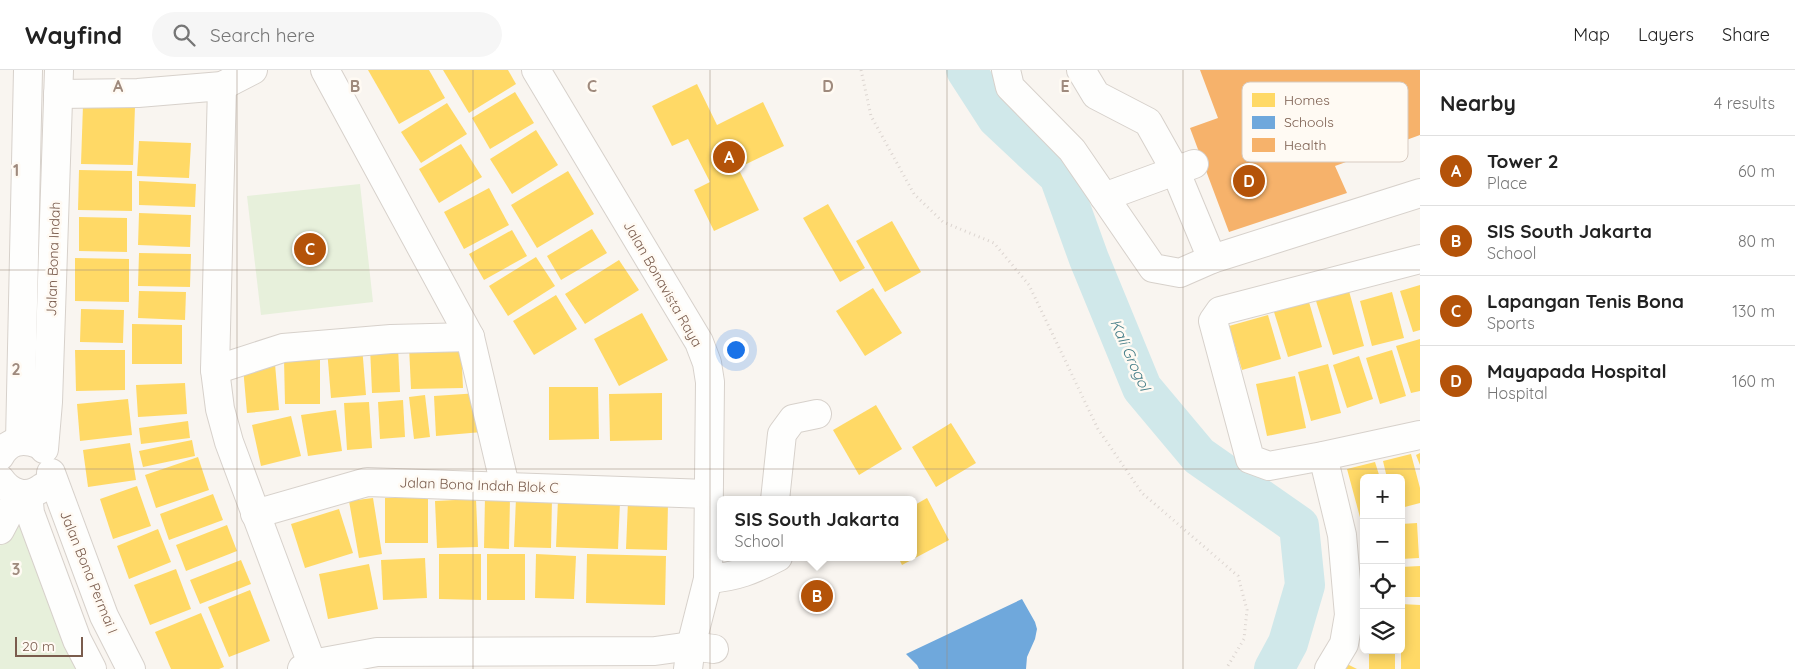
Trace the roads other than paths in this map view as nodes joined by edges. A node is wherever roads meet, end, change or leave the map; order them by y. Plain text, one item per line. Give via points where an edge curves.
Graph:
1 (28, 70) edge
2 (253, 70) edge
3 (325, 70) edge
4 (536, 70) edge
5 (1006, 70) edge
6 (1081, 70) edge
7 (58, 82) edge
8 (222, 86) junction
9 (1187, 172) junction
10 (1420, 192) edge
11 (1104, 197) junction
12 (1420, 259) edge
13 (1212, 260) junction
14 (470, 336) junction
15 (215, 370) junction
16 (817, 414) dead end
17 (1420, 434) edge
18 (29, 455) edge
19 (1323, 456) junction
20 (505, 486) junction
21 (16, 489) edge
22 (708, 494) junction
23 (774, 496) edge
24 (255, 514) junction
25 (0, 530) edge
26 (769, 561) edge
27 (714, 569) edge
28 (698, 654) edge
29 (307, 666) edge
30 (92, 669) edge
31 (132, 669) edge
32 (1329, 669) edge

1 - 18 street, Jalan Bona Indah
2 - 8 street
3 - 14 street
4 - 22 street, Jalan Bonavista Raya via 699,342 710,382
5 - 11 street via 1010,87 1072,150
6 - 9 street via 1096,94 1148,122
7 - 8 street via 138,93
7 - 18 street, Jalan Bona Indah via 48,402
8 - 15 street
9 - 11 street
9 - 13 street
10 - 13 street
11 - 13 street via 1153,268 1180,273
12 - 19 street via 1220,311 1213,321 1250,460 1269,466
14 - 15 street via 283,348
14 - 20 street
15 - 24 street via 228,442
16 - 23 street via 794,419 782,434
17 - 19 street
18 - 21 street via 43,488 36,492
18 - 31 street, Jalan Bona Permai I
19 - 32 street via 1342,535 1349,615 1344,644
20 - 22 street, Jalan Bona Indah Blok C
20 - 24 street, Jalan Bona Indah Blok C via 367,482
21 - 25 street
21 - 30 street via 30,513 77,640
22 - 27 street, Jalan Bonavista Raya
24 - 29 street
26 - 27 street via 729,578
27 - 28 street, Jalan Bonavista Raya
28 - 29 street via 655,651 377,652

